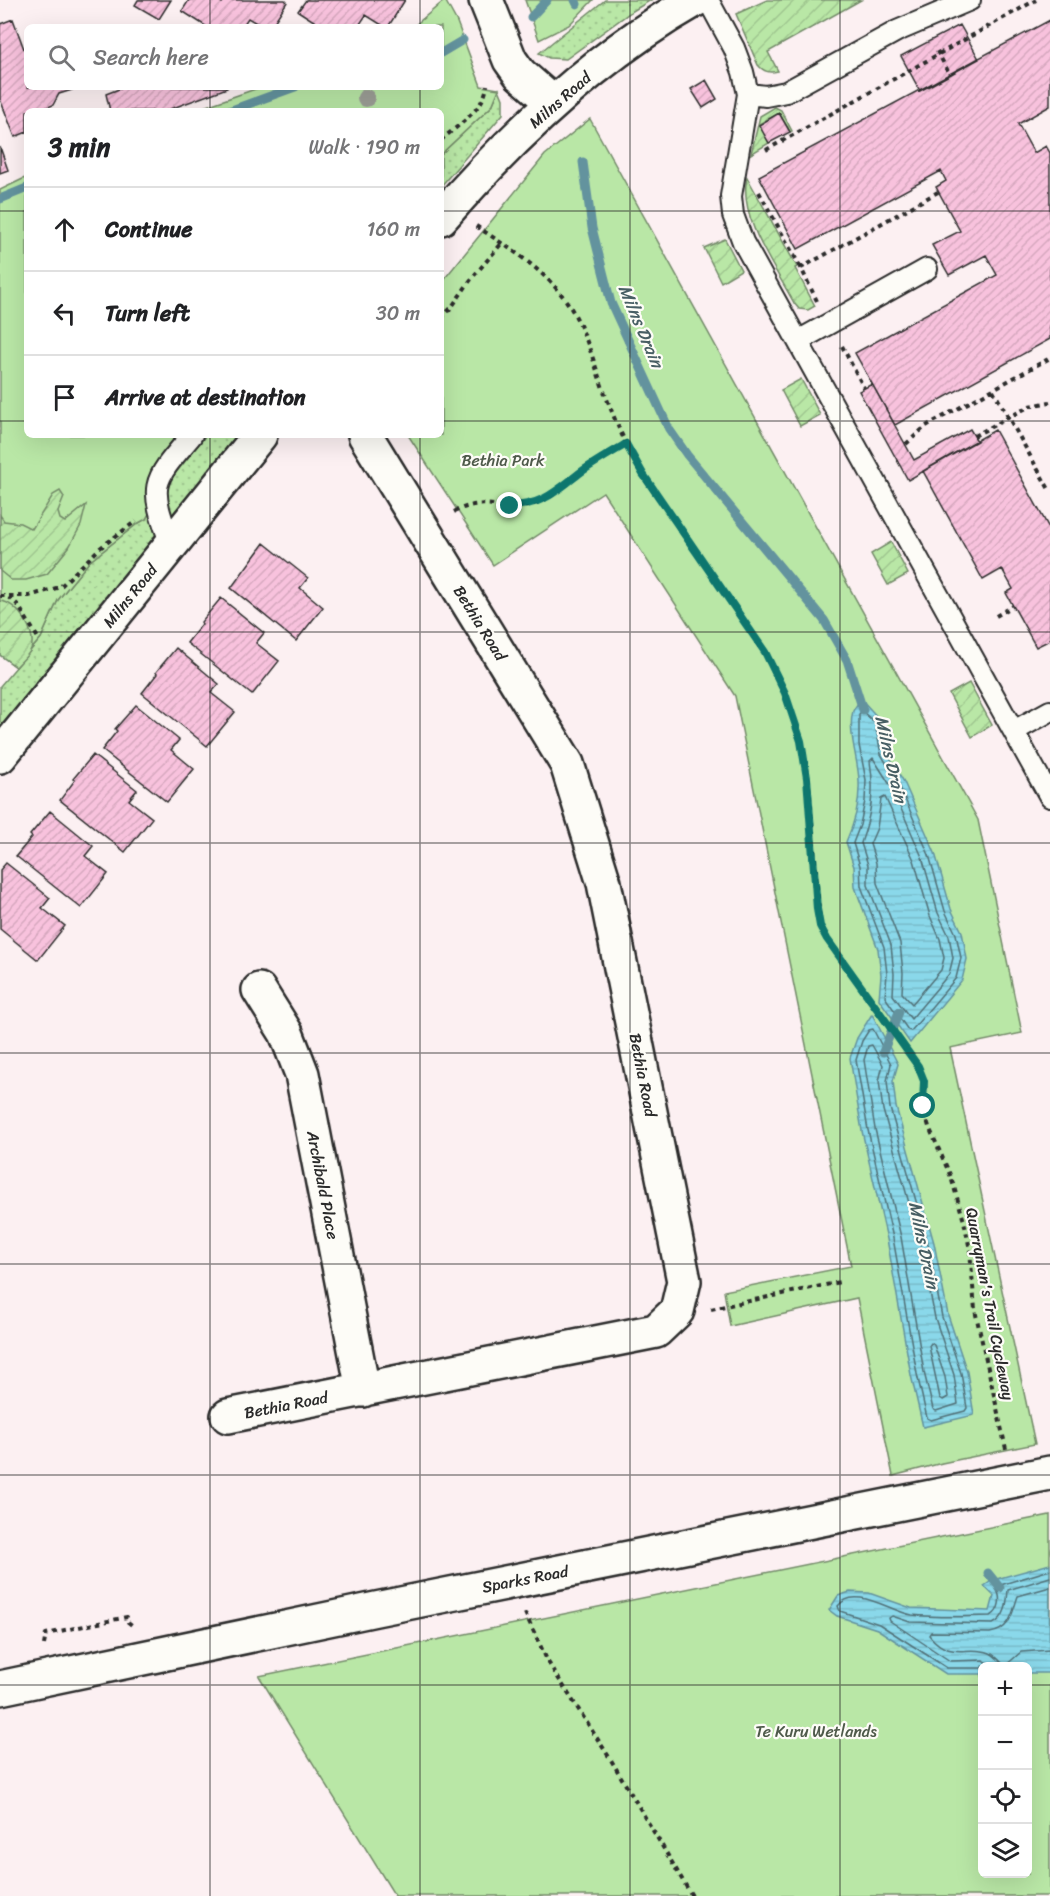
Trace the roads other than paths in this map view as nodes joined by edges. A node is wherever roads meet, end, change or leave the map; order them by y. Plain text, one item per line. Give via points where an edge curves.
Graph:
1 (486, 0) edge
2 (695, 0) edge
3 (708, 0) edge
4 (970, 0) edge
5 (748, 94) junction
6 (553, 103) junction
7 (456, 220) edge
8 (927, 269) dead end
9 (798, 341) junction
10 (189, 438) edge
11 (258, 438) edge
12 (367, 438) edge
13 (171, 545) junction
14 (1050, 711) edge
15 (1014, 731) junction
16 (0, 756) edge
17 (1050, 797) edge
18 (260, 990) dead end
19 (363, 1390) junction
20 (228, 1416) dead end
21 (1050, 1473) edge
22 (0, 1688) edge

1 - 6 street via 510,60
2 - 6 street, Milns Road via 637,37
3 - 5 lane via 734,48
4 - 5 lane via 897,31 786,92
5 - 9 lane via 733,174 733,215 743,242
6 - 7 street, Milns Road via 496,158
8 - 9 lane
9 - 15 lane
10 - 13 lane via 166,464 155,494
11 - 13 street, Milns Road
12 - 19 street, Bethia Road via 567,764 604,883 684,1281 677,1311 656,1331
13 - 16 street, Milns Road
14 - 15 lane
15 - 17 lane
18 - 19 street, Archibald Place via 286,1033 302,1074
19 - 20 street, Bethia Road
21 - 22 street, Sparks Road

